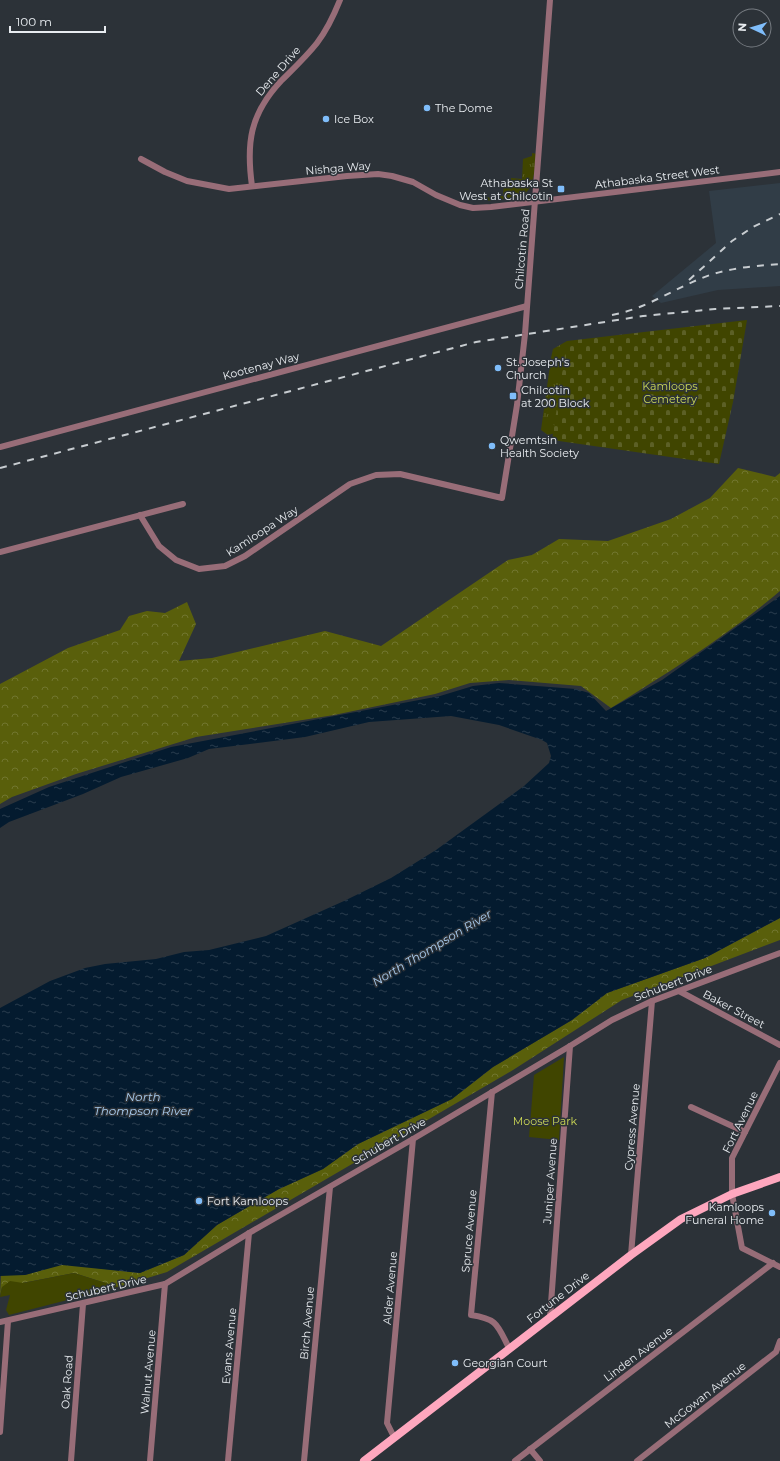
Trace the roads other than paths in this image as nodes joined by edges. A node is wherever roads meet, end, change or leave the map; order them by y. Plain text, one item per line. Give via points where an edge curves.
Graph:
1 (340, 0) edge
2 (550, 0) edge
3 (141, 159) dead end
4 (780, 172) edge
5 (252, 186) junction
6 (536, 202) junction
7 (527, 306) junction
8 (0, 447) edge
9 (502, 498) joint
10 (183, 504) dead end
11 (140, 515) junction
12 (0, 552) edge
13 (780, 953) edge
14 (679, 991) junction
15 (652, 1001) junction
16 (780, 1045) edge
17 (570, 1046) junction
18 (780, 1063) edge
19 (492, 1092) junction
20 (691, 1108) dead end
21 (745, 1132) junction
22 (413, 1139) junction
23 (780, 1177) edge
24 (330, 1187) junction
25 (732, 1194) junction
26 (249, 1233) junction
27 (631, 1255) junction
28 (773, 1263) junction
29 (780, 1267) edge
30 (165, 1284) junction
31 (83, 1304) junction
32 (550, 1317) junction
33 (8, 1321) junction
34 (0, 1322) edge
35 (780, 1341) edge
36 (508, 1350) junction
37 (0, 1432) edge
38 (394, 1437) junction
39 (530, 1449) junction
40 (72, 1461) edge
41 (150, 1461) edge
42 (228, 1461) edge
43 (304, 1461) edge
44 (364, 1461) edge
45 (515, 1461) edge
46 (540, 1461) edge
47 (637, 1461) edge

1 - 5 street, Dene Drive via 316,44 263,103 250,139 249,164
2 - 6 street, Chilcotin Road
3 - 5 street, Nishga Way via 165,172 205,186 229,189
4 - 6 street, Athabaska Street West
5 - 6 street, Nishga Way via 378,174 405,180 448,201 473,208
6 - 7 street, Chilcotin Road
7 - 8 street, Kootenay Way
7 - 9 street, Chilcotin Road via 517,405
9 - 11 street, Kamloopa Way via 400,474 376,475 350,484 226,566 199,569 176,560 159,546
10 - 11 street
11 - 12 street
13 - 14 street, Schubert Drive
14 - 15 street, Schubert Drive
14 - 16 street, Baker Street
15 - 17 street, Schubert Drive via 612,1020
15 - 27 street, Cypress Avenue
17 - 19 street, Schubert Drive
17 - 32 street, Juniper Avenue
18 - 21 street, Fort Avenue
19 - 22 street, Schubert Drive
19 - 36 street, Spruce Avenue via 471,1315 487,1318 498,1325
20 - 21 street
21 - 25 street, Fort Avenue via 732,1158
22 - 24 street, Schubert Drive
22 - 38 street, Alder Avenue via 388,1423
23 - 25 main road, Fortune Drive
24 - 26 street, Schubert Drive
24 - 43 street, Birch Avenue
25 - 27 main road, Fortune Drive via 681,1219
25 - 28 street, Fort Avenue via 742,1248
26 - 30 street, Schubert Drive
26 - 42 street, Evans Avenue
27 - 32 main road, Fortune Drive
28 - 29 street
28 - 39 street, Linden Avenue
30 - 31 street, Schubert Drive
30 - 41 street, Walnut Avenue
31 - 33 street, Schubert Drive
31 - 40 street, Oak Road
32 - 36 main road, Fortune Drive
33 - 34 street, Schubert Drive
33 - 37 street
35 - 47 street, McGowan Avenue via 776,1352
36 - 38 main road, Fortune Drive
38 - 44 main road, Fortune Drive
39 - 45 street, Linden Avenue
39 - 46 street

